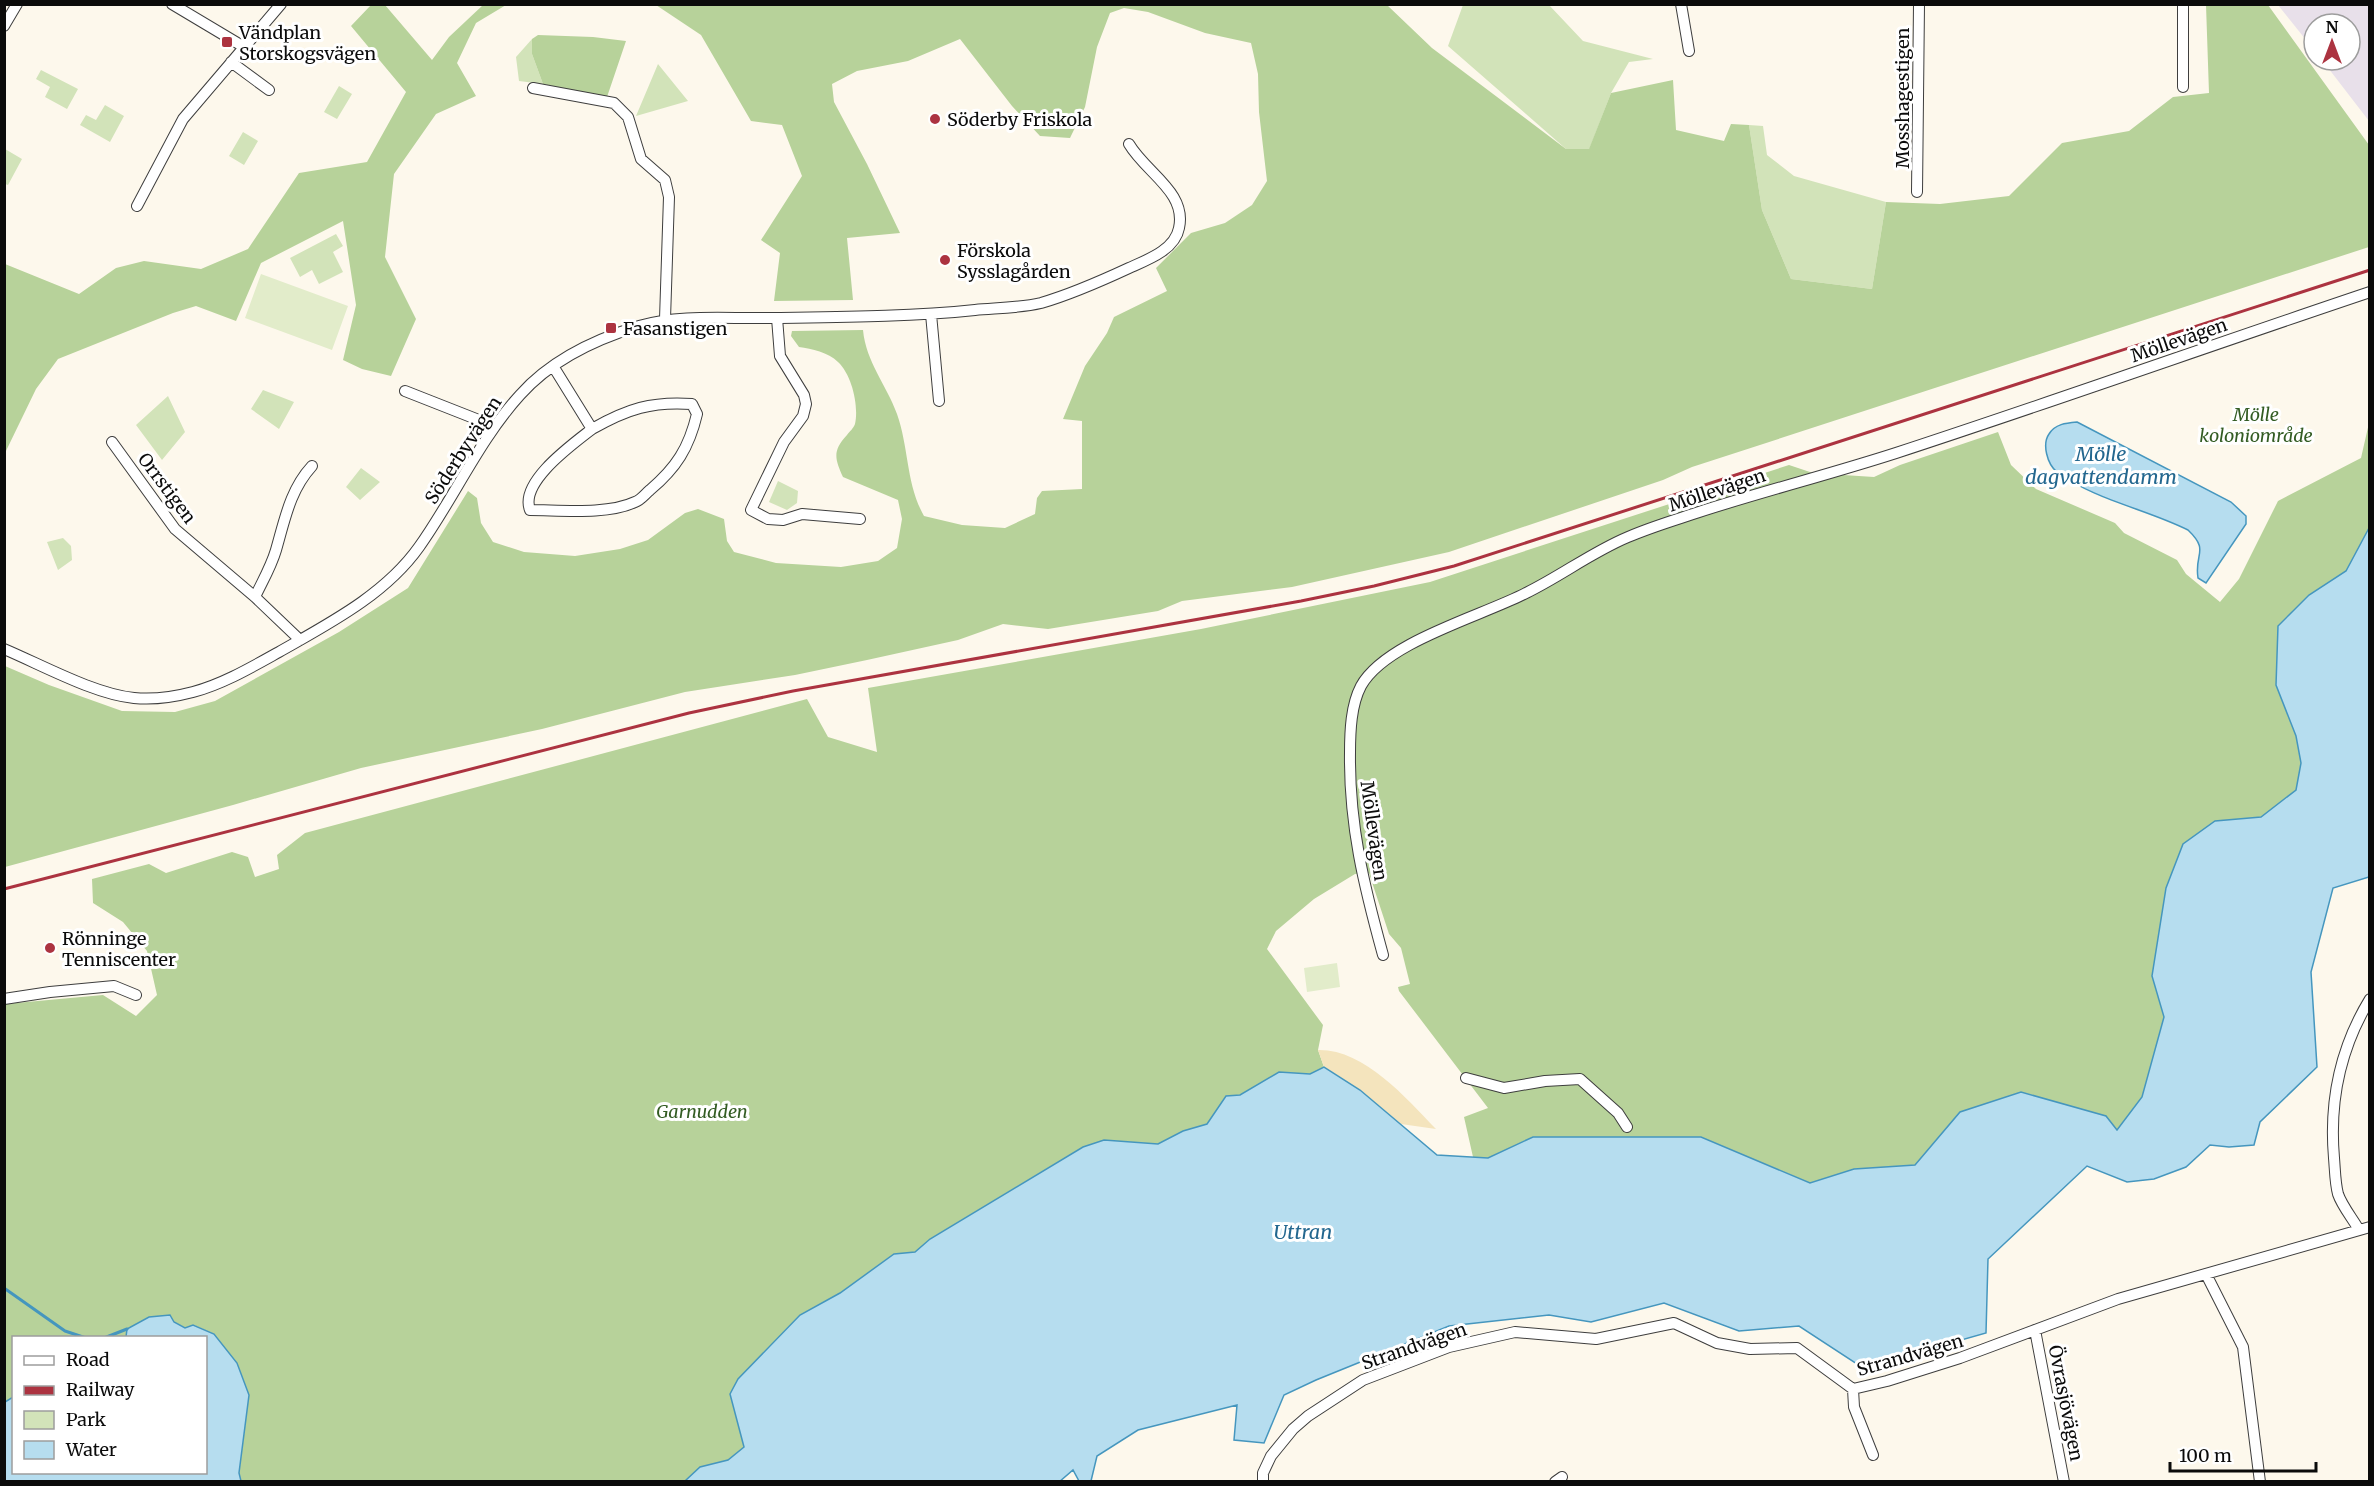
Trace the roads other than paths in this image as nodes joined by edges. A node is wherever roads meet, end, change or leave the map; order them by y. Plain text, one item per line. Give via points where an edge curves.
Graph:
1 (17, 4) edge
2 (172, 4) edge
3 (281, 4) edge
4 (1681, 4) edge
5 (1919, 4) edge
6 (2183, 4) edge
7 (4, 26) edge
8 (244, 47) junction
9 (1689, 51) dead end
10 (231, 62) junction
11 (2183, 87) dead end
12 (533, 88) dead end
13 (269, 90) dead end
14 (1129, 144) dead end
15 (1917, 192) dead end
16 (137, 206) dead end
17 (2370, 292) edge
18 (931, 314) junction
19 (777, 318) junction
20 (665, 319) junction
21 (553, 366) junction
22 (405, 391) dead end
23 (939, 401) dead end
24 (494, 426) junction
25 (592, 429) junction
26 (112, 442) dead end
27 (312, 466) dead end
28 (860, 519) dead end
29 (255, 597) junction
30 (300, 640) junction
31 (4, 649) edge
32 (1383, 955) dead end
33 (131, 990) dead end
34 (4, 999) edge
35 (2370, 999) edge
36 (1466, 1078) dead end
37 (1627, 1127) dead end
38 (2364, 1228) edge
39 (2206, 1274) junction
40 (2035, 1330) junction
41 (1853, 1389) junction
42 (1873, 1455) dead end
43 (1263, 1482) edge
44 (2064, 1482) edge
45 (2260, 1482) edge

1 - 7 street
2 - 8 street
3 - 8 street
4 - 9 street
5 - 15 street, Mosshagestigen
6 - 11 street
8 - 10 street
10 - 13 street
10 - 16 street via 183,120
12 - 20 street via 614,103 628,117 641,159 665,180 669,197
14 - 18 street, Söderbyvägen via 1139,160 1172,190 1179,228 1171,243 1157,255 1090,286 1030,304
17 - 32 street, Möllevägen via 2008,416 1629,536 1527,593 1389,656 1359,688 1350,734 1349,796 1362,874
18 - 19 street, Söderbyvägen
18 - 23 street
19 - 20 street, Söderbyvägen
19 - 28 street via 780,356 806,404 752,510 768,519 783,520 802,514
20 - 21 street, Söderbyvägen via 593,343
21 - 24 street, Söderbyvägen via 520,394
21 - 25 street
22 - 24 street
24 - 30 street, Söderbyvägen via 416,551 390,579 353,608
25 - 25 street via 543,472 532,488 527,504 530,510 593,509 636,502 678,462 688,446 697,414 692,404 666,402 640,406
26 - 29 street, Orrstigen via 175,530
27 - 29 street via 290,500 276,552
29 - 30 street, Orrstigen
30 - 31 street, Söderbyvägen via 210,686 160,698 133,698 100,689
33 - 34 street via 114,986
35 - 38 street via 2345,1048 2332,1106 2338,1196
36 - 37 street via 1504,1088 1580,1078 1618,1113
38 - 39 street, Strandvägen
39 - 40 street, Strandvägen via 2118,1299
39 - 45 street via 2243,1347
40 - 41 street, Strandvägen via 1960,1358
40 - 44 street, Övrasjövägen
41 - 42 street via 1854,1407
41 - 43 street, Strandvägen via 1797,1348 1750,1349 1717,1343 1674,1323 1596,1339 1515,1332 1449,1347 1363,1380 1293,1429 1271,1456

